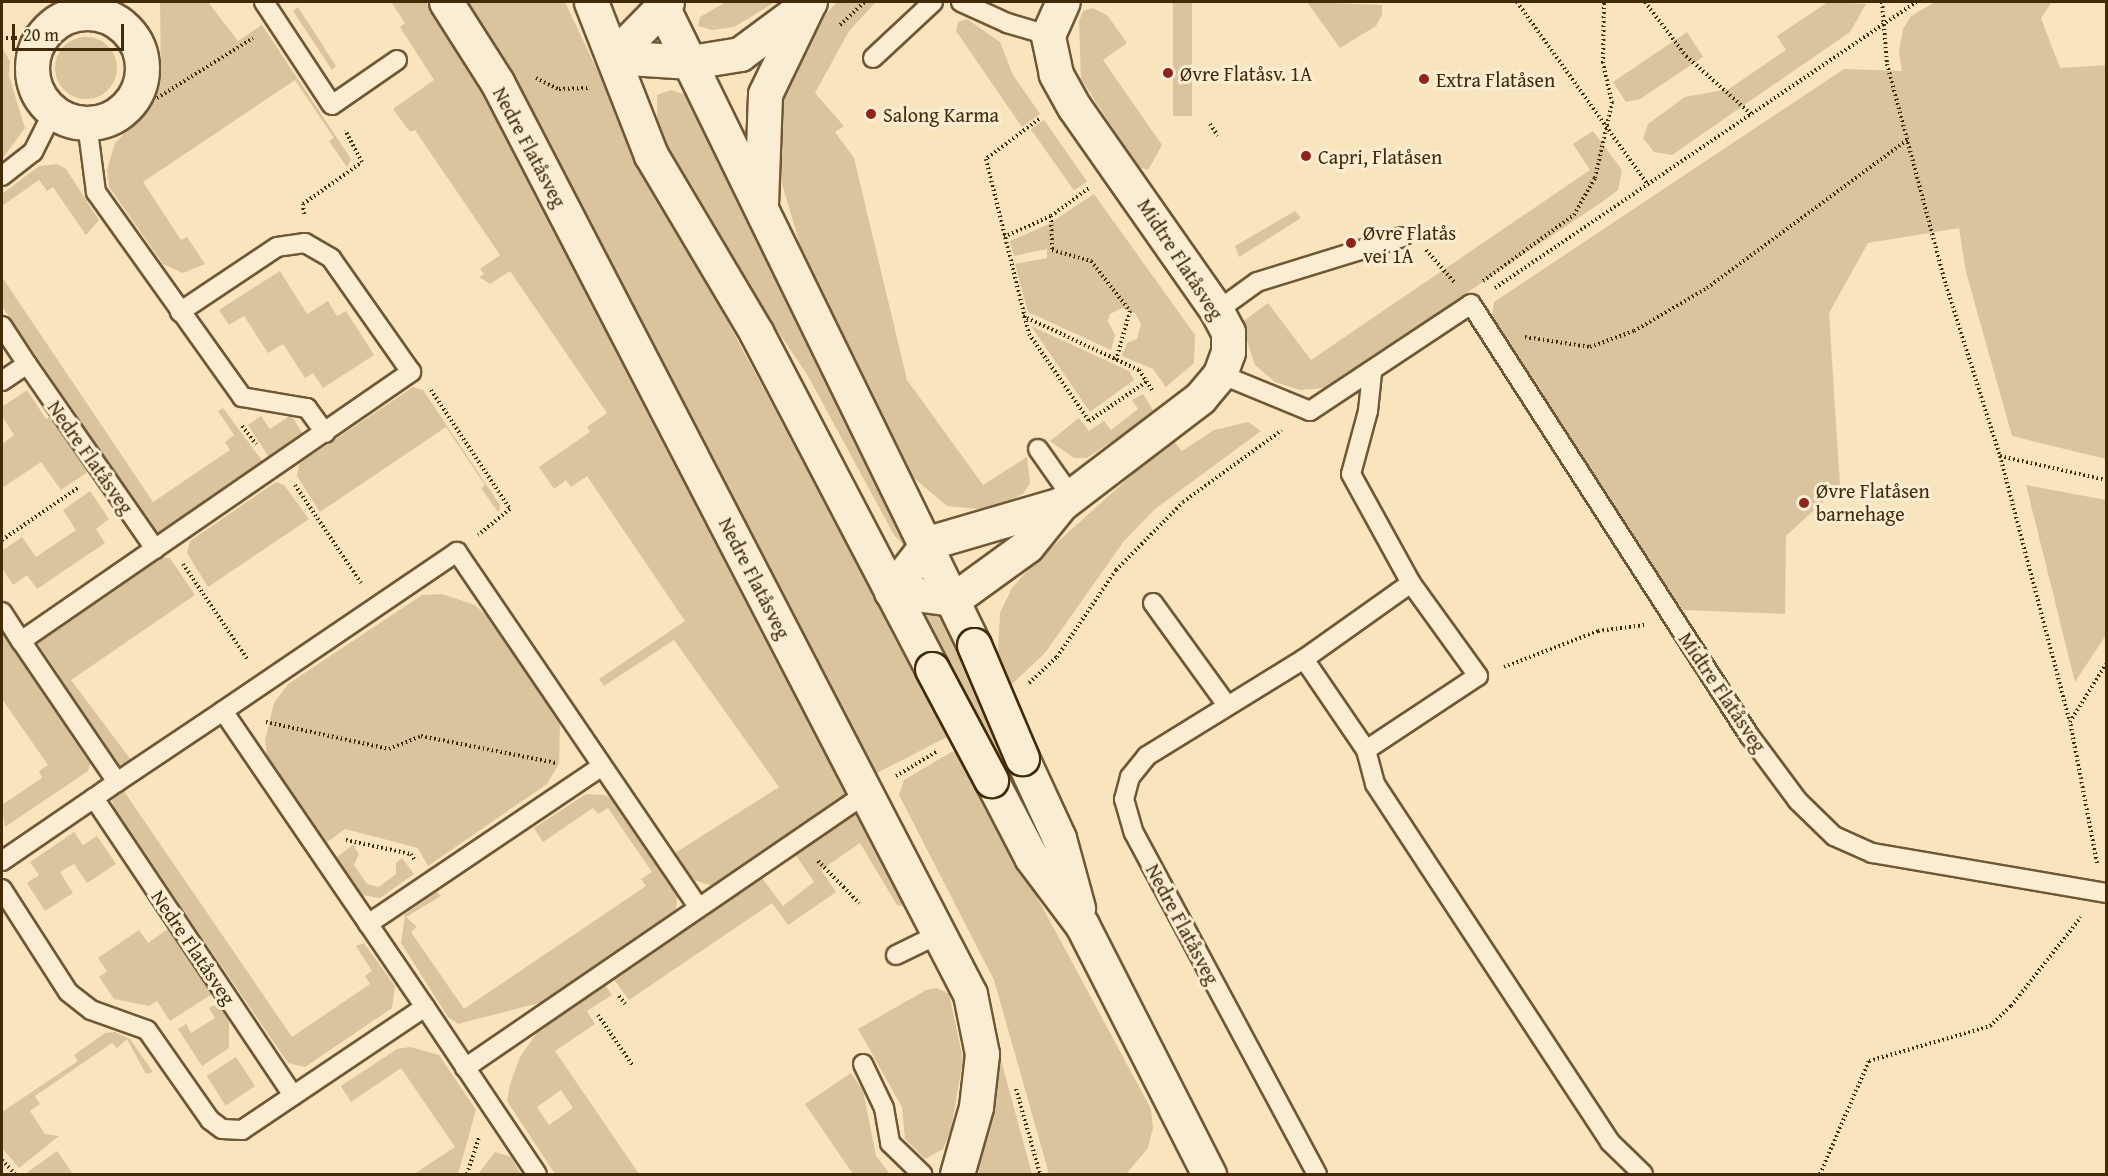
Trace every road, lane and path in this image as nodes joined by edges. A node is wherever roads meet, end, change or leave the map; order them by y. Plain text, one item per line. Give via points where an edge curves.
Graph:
1 (264, 2) edge
2 (446, 2) edge
3 (591, 2) edge
4 (663, 2) edge
5 (933, 2) edge
6 (961, 2) edge
7 (1064, 2) edge
8 (1517, 2) edge
9 (1604, 2) edge
10 (1645, 2) edge
11 (1882, 2) edge
12 (1910, 2) edge
13 (1916, 2) edge
14 (809, 3) edge
15 (1905, 8) junction
16 (118, 10) edge
17 (1887, 20) junction
18 (277, 22) junction
19 (1048, 35) junction
20 (2, 38) edge
21 (41, 38) junction
22 (613, 57) junction
23 (873, 58) dead end
24 (397, 60) dead end
25 (691, 62) junction
26 (134, 98) junction
27 (332, 105) junction
28 (53, 112) junction
29 (1752, 115) junction
30 (1038, 120) dead end
31 (87, 123) junction
32 (1210, 124) dead end
33 (1605, 124) junction
34 (1218, 136) dead end
35 (1910, 138) junction
36 (2, 176) edge
37 (1098, 182) dead end
38 (1648, 185) junction
39 (761, 209) junction
40 (1051, 216) junction
41 (1004, 237) junction
42 (1402, 237) joint
43 (304, 243) junction
44 (1471, 304) junction
45 (1217, 311) junction
46 (180, 312) junction
47 (1022, 316) junction
48 (2, 326) edge
49 (1500, 349) junction
50 (1116, 360) junction
51 (27, 364) junction
52 (411, 372) junction
53 (1372, 373) junction
54 (1220, 374) junction
55 (2, 381) edge
56 (1146, 381) junction
57 (1159, 401) dead end
58 (1310, 411) junction
59 (325, 433) junction
60 (1038, 449) dead end
61 (2000, 456) junction
62 (281, 465) junction
63 (102, 472) junction
64 (2106, 480) edge
65 (1066, 500) junction
66 (2, 540) edge
67 (928, 543) junction
68 (161, 545) junction
69 (457, 552) junction
70 (1411, 583) junction
71 (891, 591) junction
72 (954, 599) junction
73 (1153, 603) dead end
74 (377, 606) junction
75 (2, 612) edge
76 (1676, 621) junction
77 (21, 641) junction
78 (1304, 659) junction
79 (2106, 664) edge
80 (1478, 676) junction
81 (264, 683) junction
82 (1023, 688) dead end
83 (1226, 704) junction
84 (223, 711) junction
85 (2070, 722) junction
86 (942, 748) dead end
87 (1366, 750) junction
88 (602, 766) junction
89 (117, 782) junction
90 (867, 793) junction
91 (94, 798) junction
92 (798, 840) junction
93 (322, 857) junction
94 (2, 861) edge
95 (429, 882) junction
96 (2, 889) edge
97 (2104, 892) edge
98 (859, 903) dead end
99 (698, 907) junction
100 (368, 924) junction
101 (1082, 925) junction
102 (941, 933) junction
103 (896, 956) dead end
104 (424, 1007) junction
105 (596, 1016) dead end
106 (863, 1064) dead end
107 (633, 1066) dead end
108 (465, 1068) junction
109 (1014, 1082) dead end
110 (293, 1095) junction
111 (2, 1160) edge
112 (1201, 1173) edge
113 (15, 1174) edge
114 (537, 1174) edge
115 (922, 1174) edge
116 (957, 1174) edge
117 (1040, 1174) edge
118 (1317, 1174) edge
119 (1643, 1174) edge
120 (1820, 1174) edge

1 - 18 lane
2 - 90 street, Nedre Flatåsveg via 496,82
3 - 22 street
4 - 22 street
4 - 25 street
5 - 23 lane
6 - 19 lane via 1007,23
7 - 19 street
8 - 33 path
9 - 33 path via 1603,63 1612,103
10 - 29 path via 1686,56
11 - 17 path
12 - 15 path
13 - 15 path
14 - 25 street via 740,54
14 - 39 street via 765,94
15 - 17 path
16 - 21 street via 73,14 54,23
16 - 26 street via 138,45 141,81
17 - 29 path
17 - 35 path via 1887,64
18 - 26 path via 157,98
18 - 27 lane
19 - 45 street, Midtre Flatåsveg via 1056,74 1074,107
20 - 21 path
21 - 28 street via 33,57 33,77 39,96
22 - 25 street
22 - 71 street via 651,155 756,332
24 - 27 lane
25 - 39 street
26 - 31 street via 113,116
27 - 43 path via 362,162 303,204
28 - 31 street
28 - 36 lane via 33,152
29 - 38 path
30 - 41 path via 987,159
31 - 46 lane via 96,192
32 - 34 path
33 - 38 path
33 - 44 path via 1595,178 1574,215 1485,277
35 - 49 path via 1707,288 1634,331 1590,347 1540,336 1524,338
35 - 61 path via 1946,285
37 - 40 path
38 - 44 path
39 - 67 street via 868,432
40 - 41 path
40 - 50 path via 1052,250 1081,255 1091,261 1130,311
41 - 47 path
42 - 44 path via 1433,254
42 - 45 lane via 1257,282
43 - 46 lane via 277,247
43 - 52 lane via 331,258
44 - 49 lane, Midtre Flatåsveg
44 - 53 lane
45 - 54 street, Midtre Flatåsveg via 1228,332 1228,352
46 - 59 lane via 242,397 307,408
47 - 50 path
47 - 56 path via 1089,421
48 - 51 lane, Nedre Flatåsveg
49 - 76 lane, Midtre Flatåsveg
50 - 56 path via 1138,370
51 - 55 lane
51 - 63 lane, Nedre Flatåsveg
52 - 59 lane
52 - 69 path via 426,383 510,509
53 - 58 lane
53 - 70 lane via 1368,411 1351,474
54 - 58 lane
54 - 65 street, Midtre Flatåsveg via 1200,398
56 - 57 path
58 - 82 path via 1183,502 1116,570 1057,657
59 - 62 lane
60 - 65 lane
61 - 64 path
61 - 85 path
62 - 68 lane
62 - 74 path
63 - 66 path
63 - 68 lane, Nedre Flatåsveg
65 - 67 street, Midtre Flatåsveg
65 - 72 street, Midtre Flatåsveg via 1027,546
67 - 71 street
67 - 72 street
68 - 77 lane
68 - 81 path
69 - 74 lane
69 - 88 lane
70 - 78 lane, Nedre Flatåsveg
70 - 80 lane
71 - 72 street
71 - 101 street, bridge via 1031,857
72 - 101 street, bridge via 1059,838
73 - 83 lane
74 - 81 lane
75 - 77 lane
76 - 80 path via 1598,631
76 - 97 lane, Midtre Flatåsveg via 1749,735 1798,801 1834,836 1872,853
77 - 89 lane
78 - 83 lane, Nedre Flatåsveg
78 - 87 lane
79 - 85 path
80 - 87 lane
81 - 84 lane
83 - 118 lane, Nedre Flatåsveg via 1148,756 1130,777 1124,799 1134,833
84 - 88 path via 389,749 421,736 559,764
84 - 89 lane
84 - 93 lane
85 - 97 path
86 - 90 path
87 - 119 lane via 1375,784 1610,1142
88 - 95 lane
88 - 99 lane
89 - 91 lane
90 - 92 lane
90 - 102 street, Nedre Flatåsveg
91 - 94 lane
91 - 110 lane, Nedre Flatåsveg
92 - 98 path
92 - 99 lane
93 - 95 path via 349,838 411,854
93 - 100 lane
95 - 100 lane
96 - 110 lane via 68,992 91,1010 147,1030 210,1120 222,1129 242,1130
97 - 120 path via 2011,1006 1990,1026 1869,1061
99 - 108 lane
100 - 104 lane
101 - 112 street
102 - 103 lane
102 - 116 street, Nedre Flatåsveg via 970,994 982,1054 976,1107
104 - 108 lane
104 - 110 lane
105 - 107 path
106 - 115 lane via 884,1108 890,1143
108 - 114 lane
109 - 117 path
111 - 113 path

